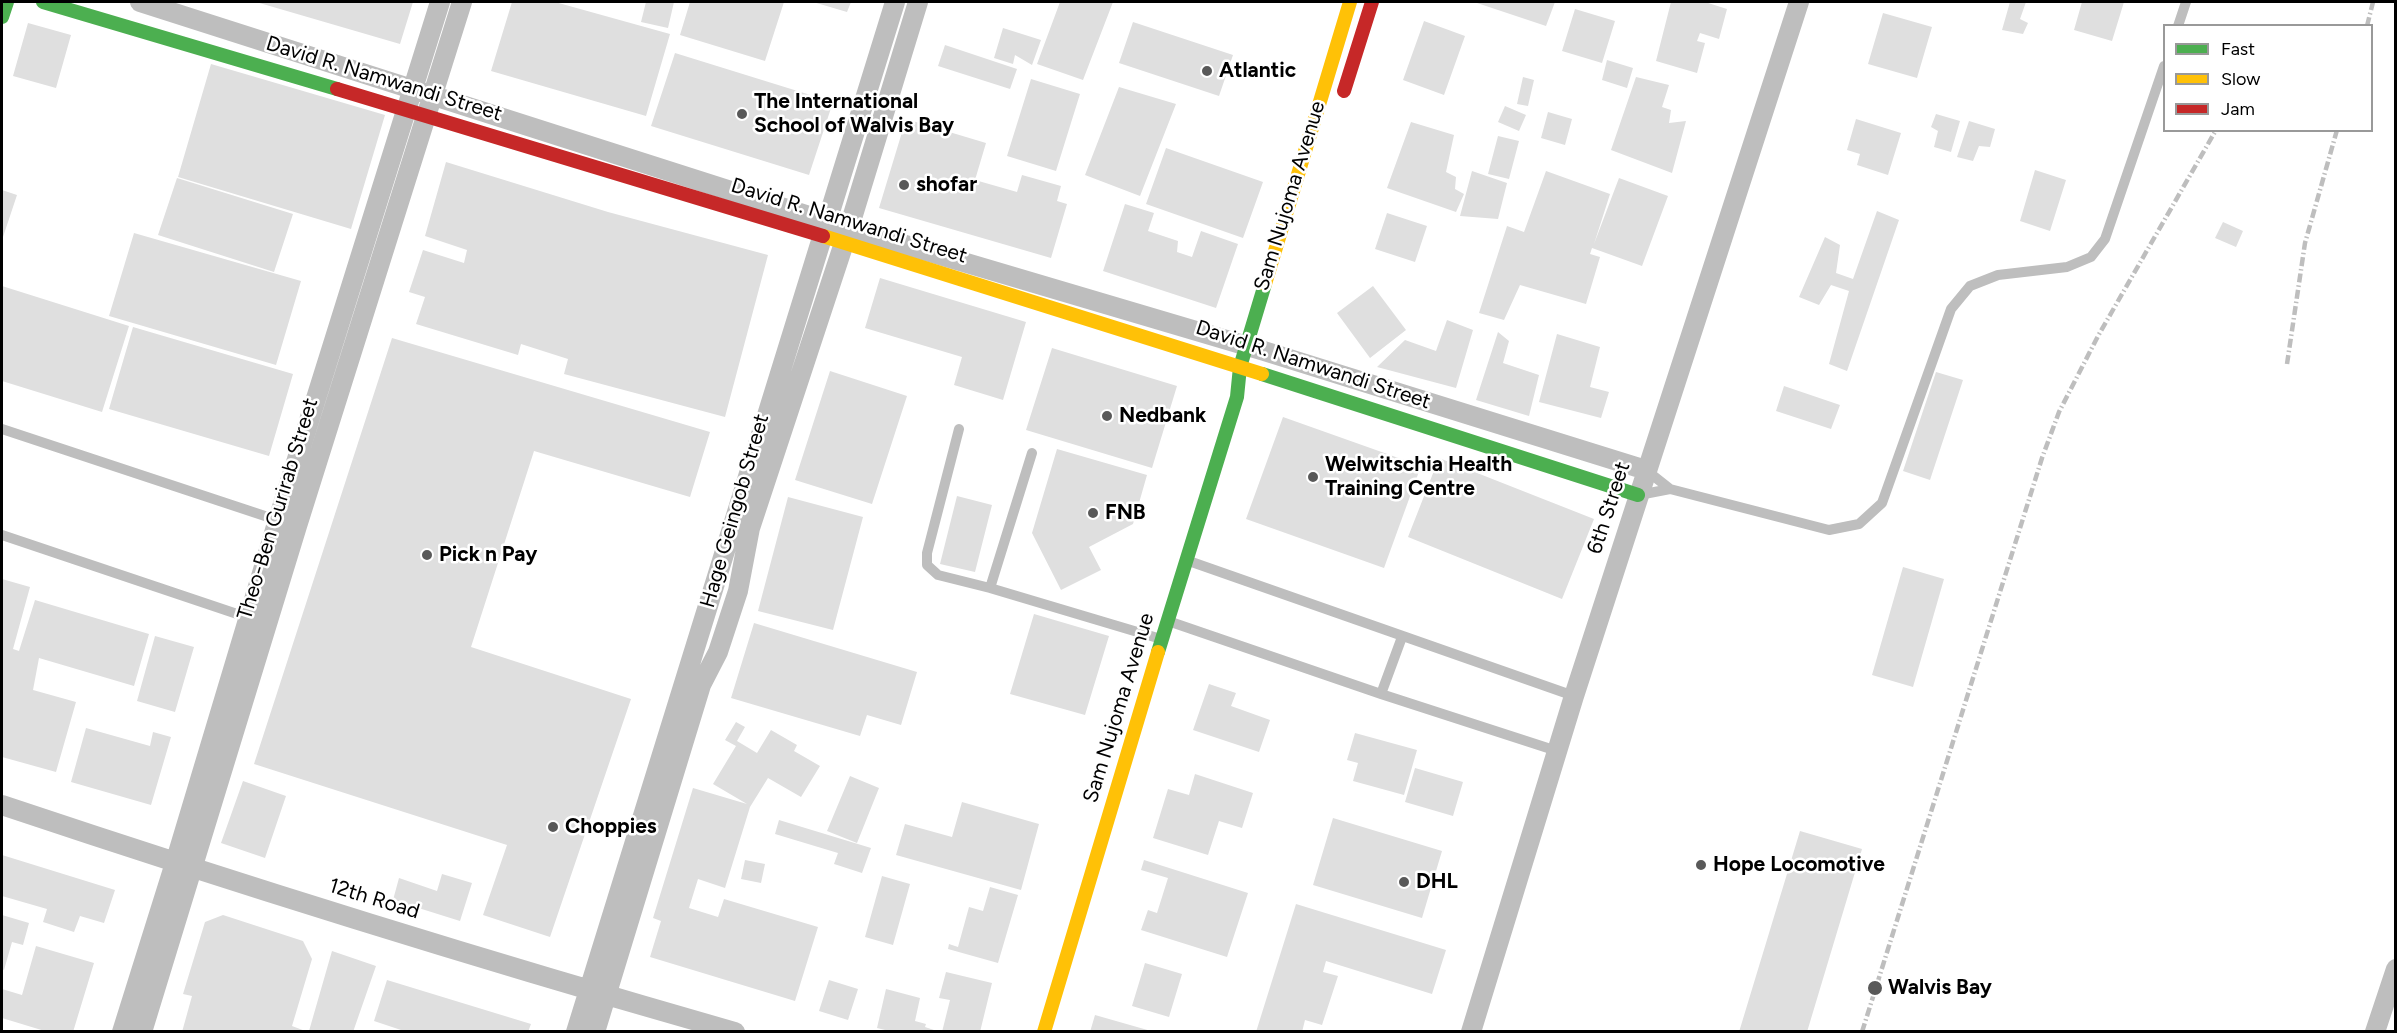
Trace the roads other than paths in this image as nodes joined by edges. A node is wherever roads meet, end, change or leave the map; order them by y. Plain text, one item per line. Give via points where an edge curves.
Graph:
1 (7, 2) edge
2 (43, 2) edge
3 (140, 2) edge
4 (440, 2) edge
5 (462, 2) edge
6 (895, 2) edge
7 (918, 2) edge
8 (1350, 2) edge
9 (1372, 2) edge
10 (1799, 2) edge
11 (2186, 2) edge
12 (2, 17) edge
13 (2179, 24) edge
14 (2163, 69) edge
15 (423, 93) junction
16 (1341, 103) dead end
17 (407, 110) junction
18 (427, 116) junction
19 (825, 230) junction
20 (846, 236) junction
21 (1260, 346) junction
22 (1240, 367) junction
23 (1255, 371) junction
24 (1237, 397) junction
25 (2, 429) edge
26 (959, 429) dead end
27 (1032, 453) dead end
28 (1646, 470) junction
29 (1670, 489) junction
30 (1638, 495) junction
31 (278, 520) junction
32 (297, 526) junction
33 (2, 536) edge
34 (1186, 560) junction
35 (990, 588) junction
36 (258, 621) junction
37 (1167, 621) junction
38 (1402, 637) junction
39 (1161, 639) junction
40 (1381, 694) junction
41 (1574, 696) junction
42 (1557, 751) junction
43 (2, 805) edge
44 (184, 866) junction
45 (2396, 969) edge
46 (597, 993) junction
47 (122, 1032) edge
48 (142, 1032) edge
49 (576, 1032) edge
50 (595, 1032) edge
51 (735, 1032) edge
52 (1044, 1032) edge
53 (1471, 1032) edge
54 (2375, 1032) edge

1 - 12 street
2 - 17 street, David R. Namwandi Street
3 - 15 street, David R. Namwandi Street
4 - 15 street, Theo-Ben Gurirab Street
5 - 15 street, Theo-Ben Gurirab Street
6 - 19 street, Hage Geingob Street
7 - 20 street, Hage Geingob Street
8 - 21 street, Sam Nujoma Avenue
9 - 16 street, Sam Nujoma Avenue
10 - 28 street, 6th Street
11 - 13 lane
14 - 29 lane via 2105,239 2091,257 2067,267 1998,275 1970,286 1951,309 1882,503 1859,524 1829,530
15 - 17 street, Theo-Ben Gurirab Street
15 - 18 street, Theo-Ben Gurirab Street
15 - 19 street, David R. Namwandi Street
17 - 18 street, David R. Namwandi Street
17 - 31 street, Theo-Ben Gurirab Street
18 - 19 street, David R. Namwandi Street
18 - 32 street, Theo-Ben Gurirab Street
19 - 20 street, David R. Namwandi Street
19 - 46 street, Hage Geingob Street via 716,574
20 - 21 street, David R. Namwandi Street
20 - 22 street, David R. Namwandi Street
20 - 46 street, Hage Geingob Street via 750,528 738,591 718,652 701,685
21 - 22 street, Sam Nujoma Avenue
21 - 23 street, Sam Nujoma Avenue
21 - 28 street, David R. Namwandi Street
22 - 23 street, David R. Namwandi Street
22 - 24 street, Sam Nujoma Avenue
23 - 24 street, Sam Nujoma Avenue
23 - 30 street, David R. Namwandi Street
24 - 34 street, Sam Nujoma Avenue
25 - 31 lane
26 - 35 lane via 927,565 938,574
27 - 35 lane
28 - 29 lane
28 - 30 street, 6th Street
29 - 30 lane
30 - 41 street, 6th Street
31 - 32 lane
31 - 36 street, Theo-Ben Gurirab Street
32 - 36 street, Theo-Ben Gurirab Street
33 - 36 lane
34 - 37 street, Sam Nujoma Avenue
34 - 38 lane
35 - 39 lane
36 - 44 street, Theo-Ben Gurirab Street
37 - 39 street, Sam Nujoma Avenue
37 - 40 lane
38 - 40 lane
38 - 41 lane
39 - 52 street, Sam Nujoma Avenue
40 - 42 lane
41 - 42 street, 6th Street
42 - 53 street, 6th Street
43 - 44 street, 12th Road
44 - 46 street, 12th Road
44 - 47 street, Theo-Ben Gurirab Street
44 - 48 street, Theo-Ben Gurirab Street
45 - 54 street
46 - 49 street, Hage Geingob Street
46 - 50 street, Hage Geingob Street
46 - 51 street, 12th Road

